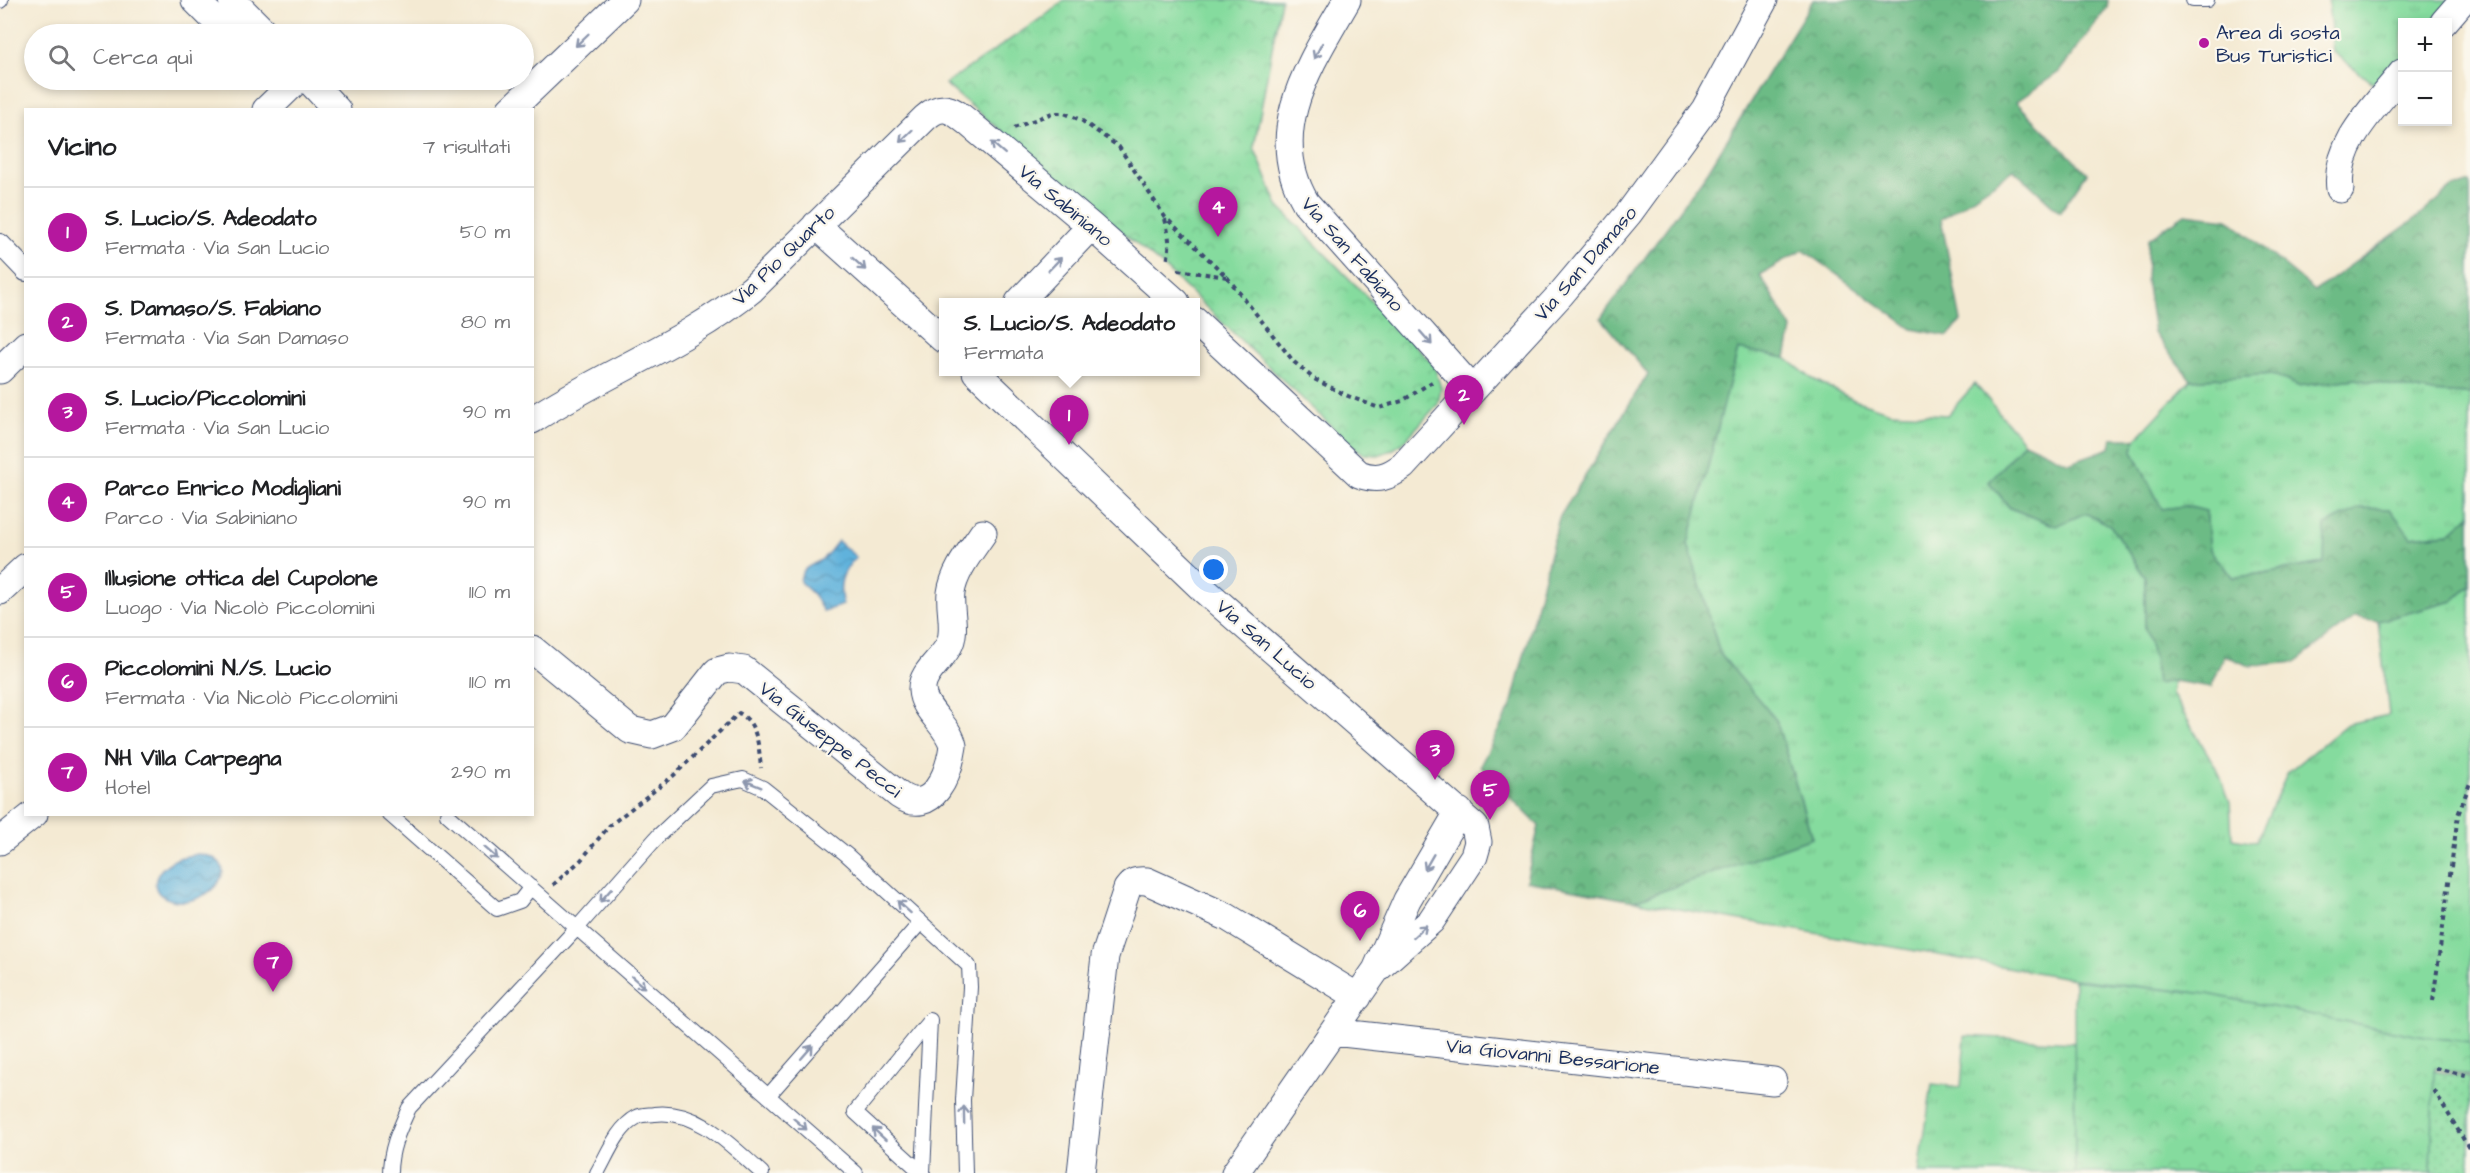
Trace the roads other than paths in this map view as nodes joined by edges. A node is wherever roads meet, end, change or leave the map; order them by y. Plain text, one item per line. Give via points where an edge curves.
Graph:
1 (195, 0) edge
2 (232, 0) edge
3 (625, 0) edge
4 (1347, 0) edge
5 (1764, 0) edge
6 (2193, 0) edge
7 (2207, 0) edge
8 (2463, 0) edge
9 (2447, 18) edge
10 (219, 24) edge
11 (256, 24) edge
12 (2398, 79) edge
13 (534, 87) edge
14 (318, 90) edge
15 (531, 90) edge
16 (335, 108) edge
17 (512, 108) edge
18 (953, 111) joint
19 (2340, 189) dead end
20 (816, 225) junction
21 (1091, 226) junction
22 (0, 244) edge
23 (24, 268) edge
24 (1024, 298) edge
25 (1170, 298) edge
26 (1200, 326) edge
27 (939, 335) edge
28 (24, 347) edge
29 (0, 370) edge
30 (980, 376) edge
31 (1473, 390) junction
32 (534, 419) edge
33 (983, 533) dead end
34 (24, 569) edge
35 (0, 591) edge
36 (534, 651) edge
37 (32, 816) edge
38 (391, 816) edge
39 (449, 816) edge
40 (0, 842) edge
41 (536, 891) junction
42 (921, 922) junction
43 (577, 928) junction
44 (1358, 997) junction
45 (1333, 1032) junction
46 (1773, 1081) dead end
47 (768, 1096) junction
48 (390, 1173) edge
49 (597, 1173) edge
50 (762, 1173) edge
51 (856, 1173) edge
52 (922, 1173) edge
53 (965, 1173) edge
54 (1081, 1173) edge
55 (1235, 1173) edge

1 - 10 street
2 - 11 street
3 -> 13 street
4 -> 31 street, Via San Fabiano via 1295,101 1289,154 1295,184 1305,203
5 - 31 street, Via San Damaso via 1705,109 1660,172 1561,294
6 - 7 lane
8 - 9 street
12 - 19 street via 2346,147 2340,166
14 - 16 street
15 -> 17 street
18 -> 20 street, Via Pio Quarto via 943,108 925,117
21 -> 18 street, Via Sabiniano
20 -> 27 street
20 - 32 street, Via Pio Quarto via 731,306
24 -> 21 street
21 - 25 street, Via Sabiniano
22 - 23 street
26 - 31 street, Via San Damaso via 1359,474 1371,478 1398,469
28 - 29 street
30 - 44 street, Via San Lucio via 1204,590 1459,811 1477,831 1473,856 1431,921 1376,970
33 - 36 street, Via Giuseppe Pecci via 952,586 950,645 923,683 924,699 952,746 942,784 924,800 911,801 899,795 744,670 717,671 673,727 652,735 630,730
34 - 35 street
37 - 40 street
38 - 41 lane via 497,909
39 -> 41 lane
41 - 43 lane
42 -> 43 lane via 847,855 763,788 743,779 711,786 658,835
47 -> 42 lane
53 -> 42 lane via 963,1100 969,966
43 -> 47 lane
43 - 48 lane via 409,1108 396,1135
44 - 45 street
44 - 54 street via 1227,917 1147,881 1131,884 1105,956
45 - 46 street, Via Giovanni Bessarione
45 - 55 street
47 -> 51 lane
49 - 50 lane via 621,1131 638,1116 666,1113 714,1131
52 -> 52 lane via 855,1112 930,1020

